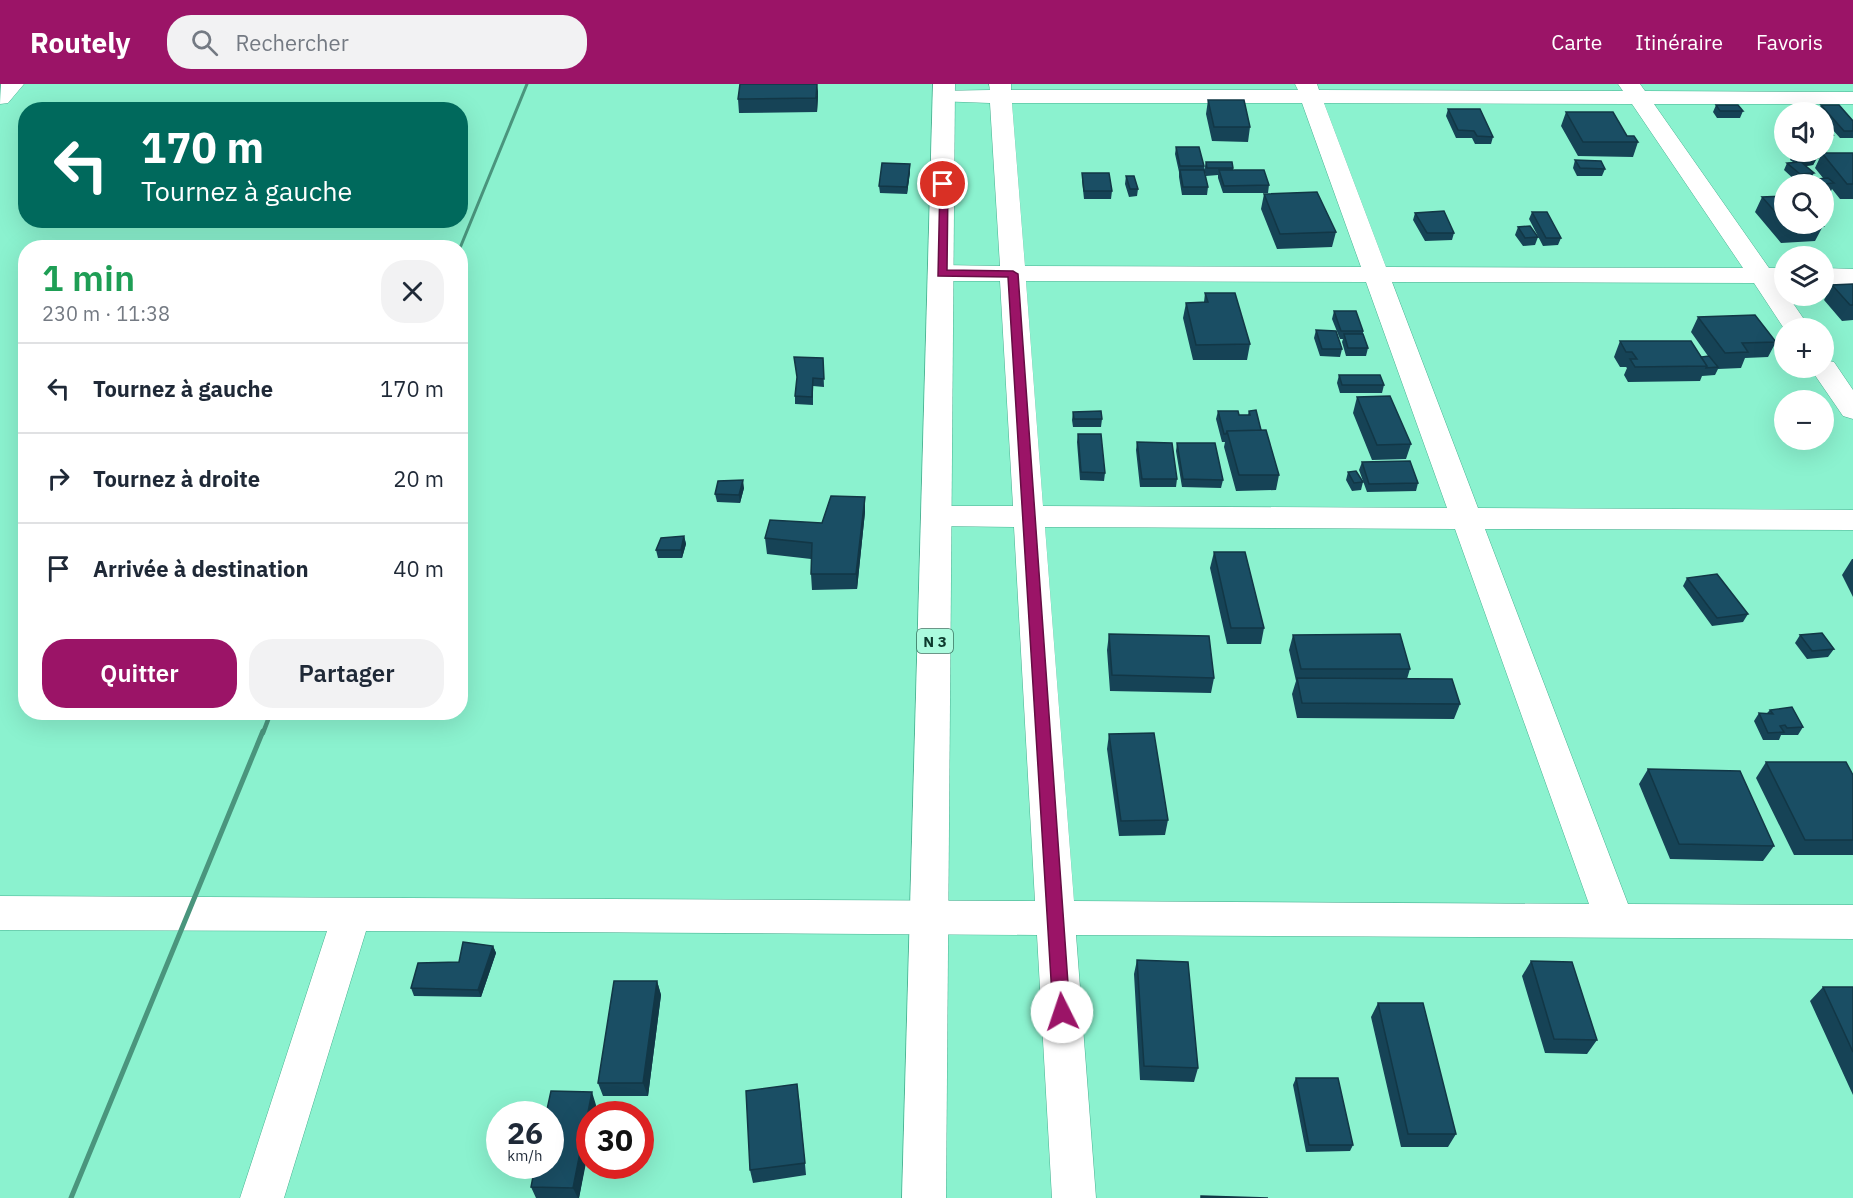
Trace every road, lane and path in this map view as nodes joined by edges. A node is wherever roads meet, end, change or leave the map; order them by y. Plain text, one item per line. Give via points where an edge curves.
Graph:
1 (13, 84) edge
2 (944, 90) edge
3 (1001, 90) edge
4 (1308, 90) edge
5 (1633, 91) edge
6 (0, 98) edge
7 (1853, 98) edge
8 (942, 273) junction
9 (1013, 274) junction
10 (1377, 275) junction
11 (1773, 276) edge
12 (1834, 276) edge
13 (1853, 276) edge
14 (1792, 318) edge
15 (1831, 378) edge
16 (1853, 410) edge
17 (937, 516) junction
18 (1029, 516) junction
19 (1466, 518) junction
20 (1853, 520) edge
21 (0, 913) edge
22 (352, 915) junction
23 (929, 918) junction
24 (1056, 918) junction
25 (1615, 921) junction
26 (1853, 922) edge
27 (262, 1198) edge
28 (924, 1198) edge
29 (1074, 1198) edge

1 - 6 street
2 - 3 street
2 - 8 street, N 3
3 - 4 street
3 - 9 street
4 - 5 street
4 - 10 street
5 - 7 street
5 - 11 street
8 - 9 street
8 - 17 street, N 3
9 - 10 street
9 - 18 street
10 - 11 street
10 - 19 street
11 - 14 street
12 - 13 street
15 - 16 street
17 - 18 street
17 - 23 street, N 3
18 - 19 street
18 - 24 street
19 - 20 street
19 - 25 street
21 - 22 street
22 - 23 street
22 - 27 street
23 - 24 street
23 - 28 street, N 3
24 - 25 street
24 - 29 street
25 - 26 street

